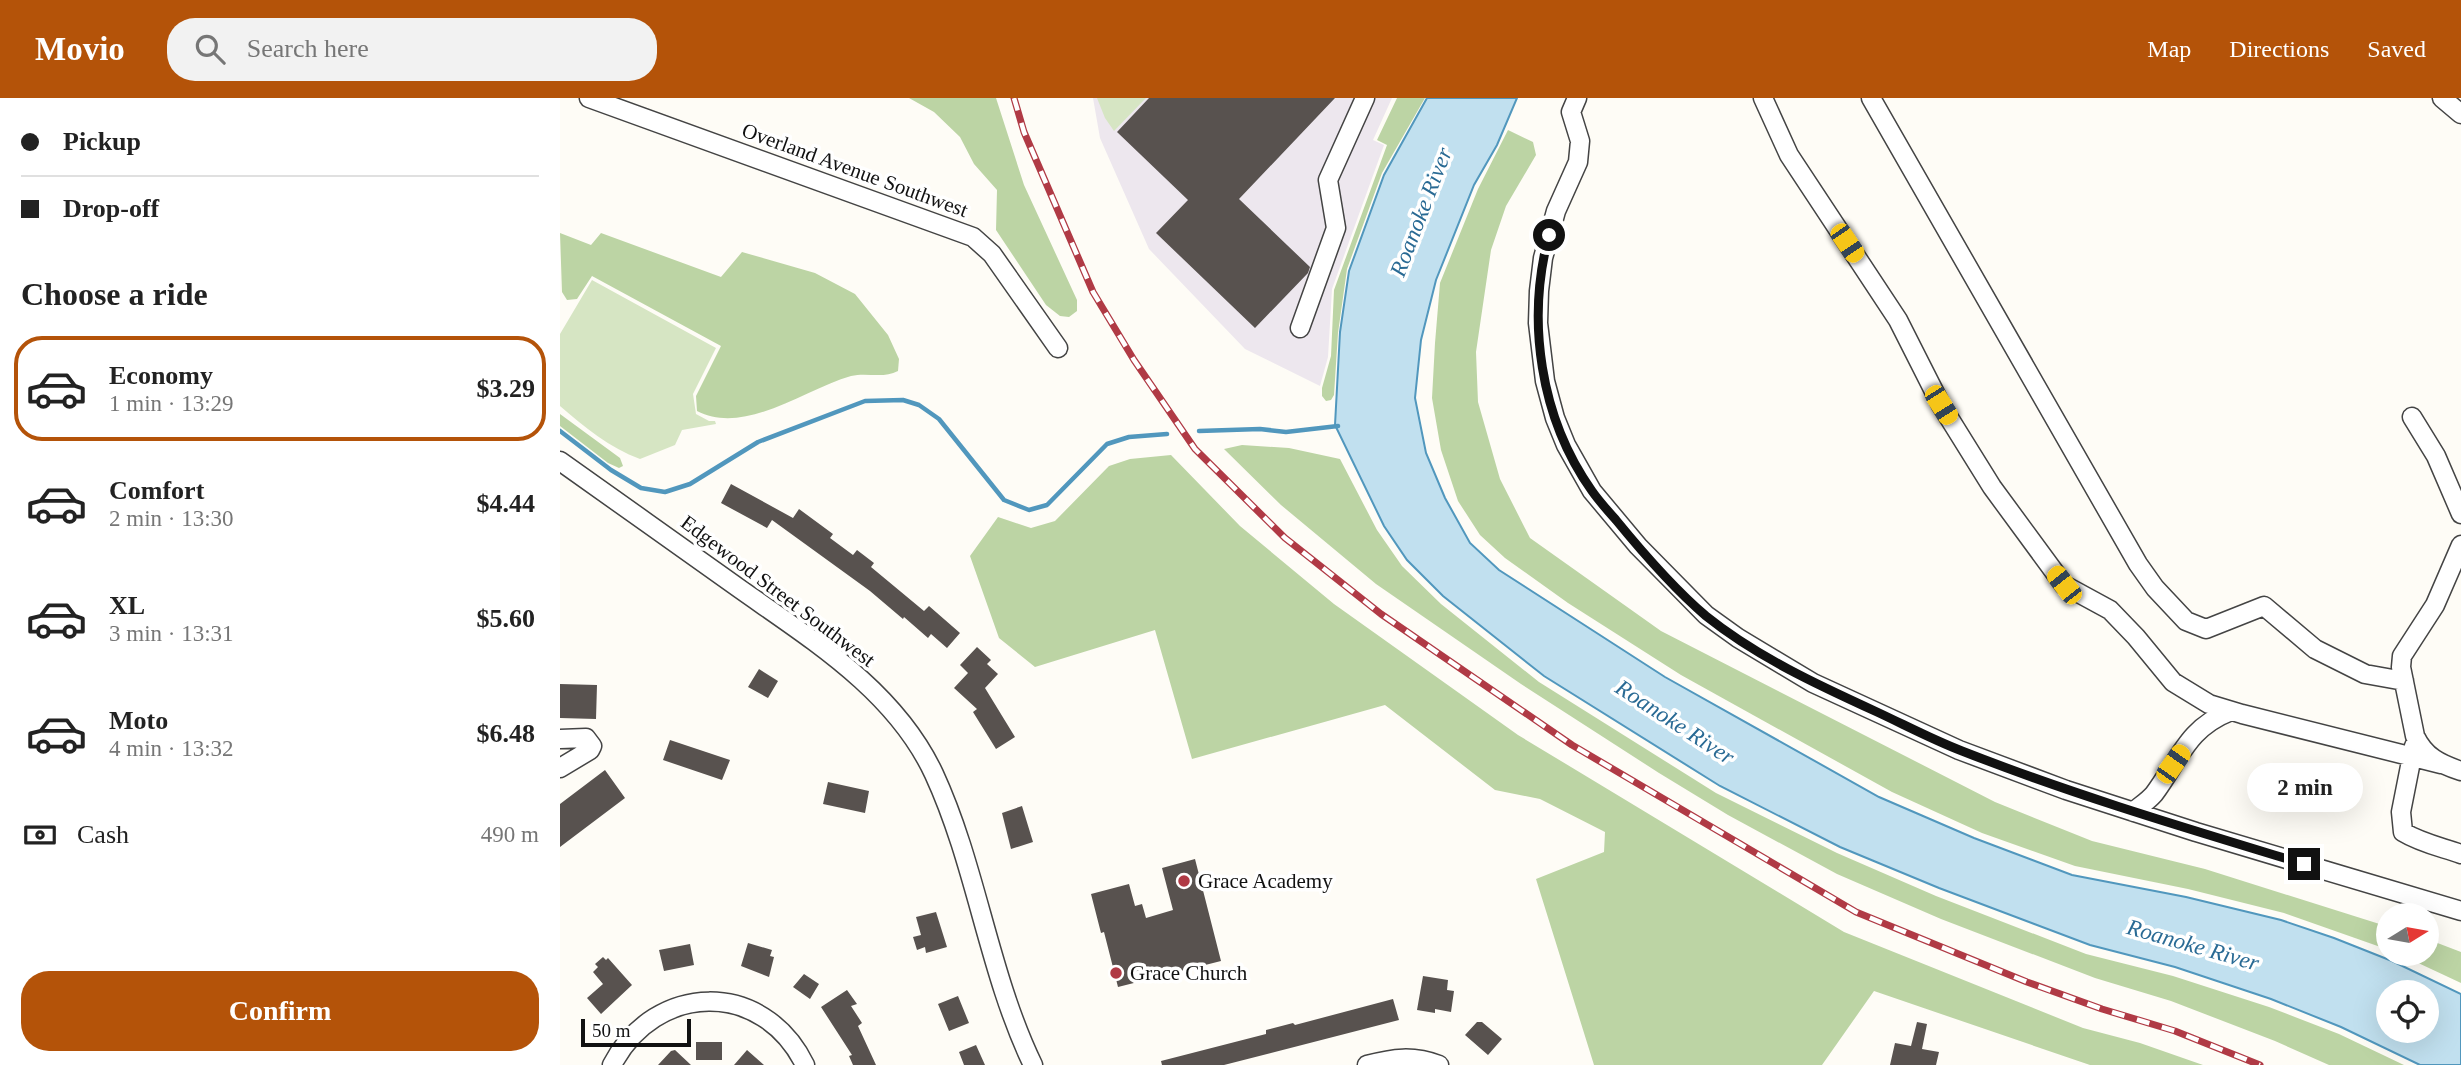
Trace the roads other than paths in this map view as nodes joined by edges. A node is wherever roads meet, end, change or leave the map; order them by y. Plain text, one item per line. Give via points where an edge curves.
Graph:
1 (589, 98) edge
2 (1365, 98) edge
3 (1577, 98) edge
4 (1763, 98) edge
5 (1871, 98) edge
6 (2442, 98) edge
7 (2461, 114) edge
8 (1300, 328) dead end
9 (1058, 348) dead end
10 (2412, 417) dead end
11 (560, 461) edge
12 (2461, 514) edge
13 (2461, 545) edge
14 (2404, 681) junction
15 (2231, 711) junction
16 (2415, 736) junction
17 (560, 739) edge
18 (2412, 757) junction
19 (2441, 764) junction
20 (560, 768) edge
21 (2461, 771) edge
22 (2133, 812) junction
23 (2461, 854) edge
24 (2461, 911) edge
25 (612, 1065) edge
26 (805, 1065) edge
27 (1032, 1065) edge
28 (1367, 1065) edge
29 (1439, 1065) edge

1 - 9 street, Overland Avenue Southwest via 973,237 992,254
2 - 8 street via 1328,180 1336,228
3 - 22 street via 1571,112 1580,141 1578,162 1556,211 1543,258 1538,323 1555,418 1592,491 1637,547 1706,615 1779,664 1959,750
4 - 15 street via 1789,155 1898,320 1941,405 1992,487 2064,585 2110,610 2173,682 2209,704
5 - 14 street via 2155,588 2186,621 2206,629 2264,606 2315,649 2365,674
6 - 7 street
10 - 12 street via 2436,456
11 - 27 street, Edgewood Street Southwest via 810,639 900,719 934,774 948,810
13 - 14 street via 2435,605 2402,656
14 - 16 street
15 - 18 street
15 - 22 street via 2196,732 2152,796
16 - 18 street
16 - 19 street
17 - 20 street via 586,738 592,746
18 - 19 street
18 - 23 street via 2401,812 2403,832 2420,843
19 - 21 street
22 - 24 street
25 - 26 street via 645,1023 689,1004 718,1001 744,1007 775,1024
28 - 29 street via 1409,1057

